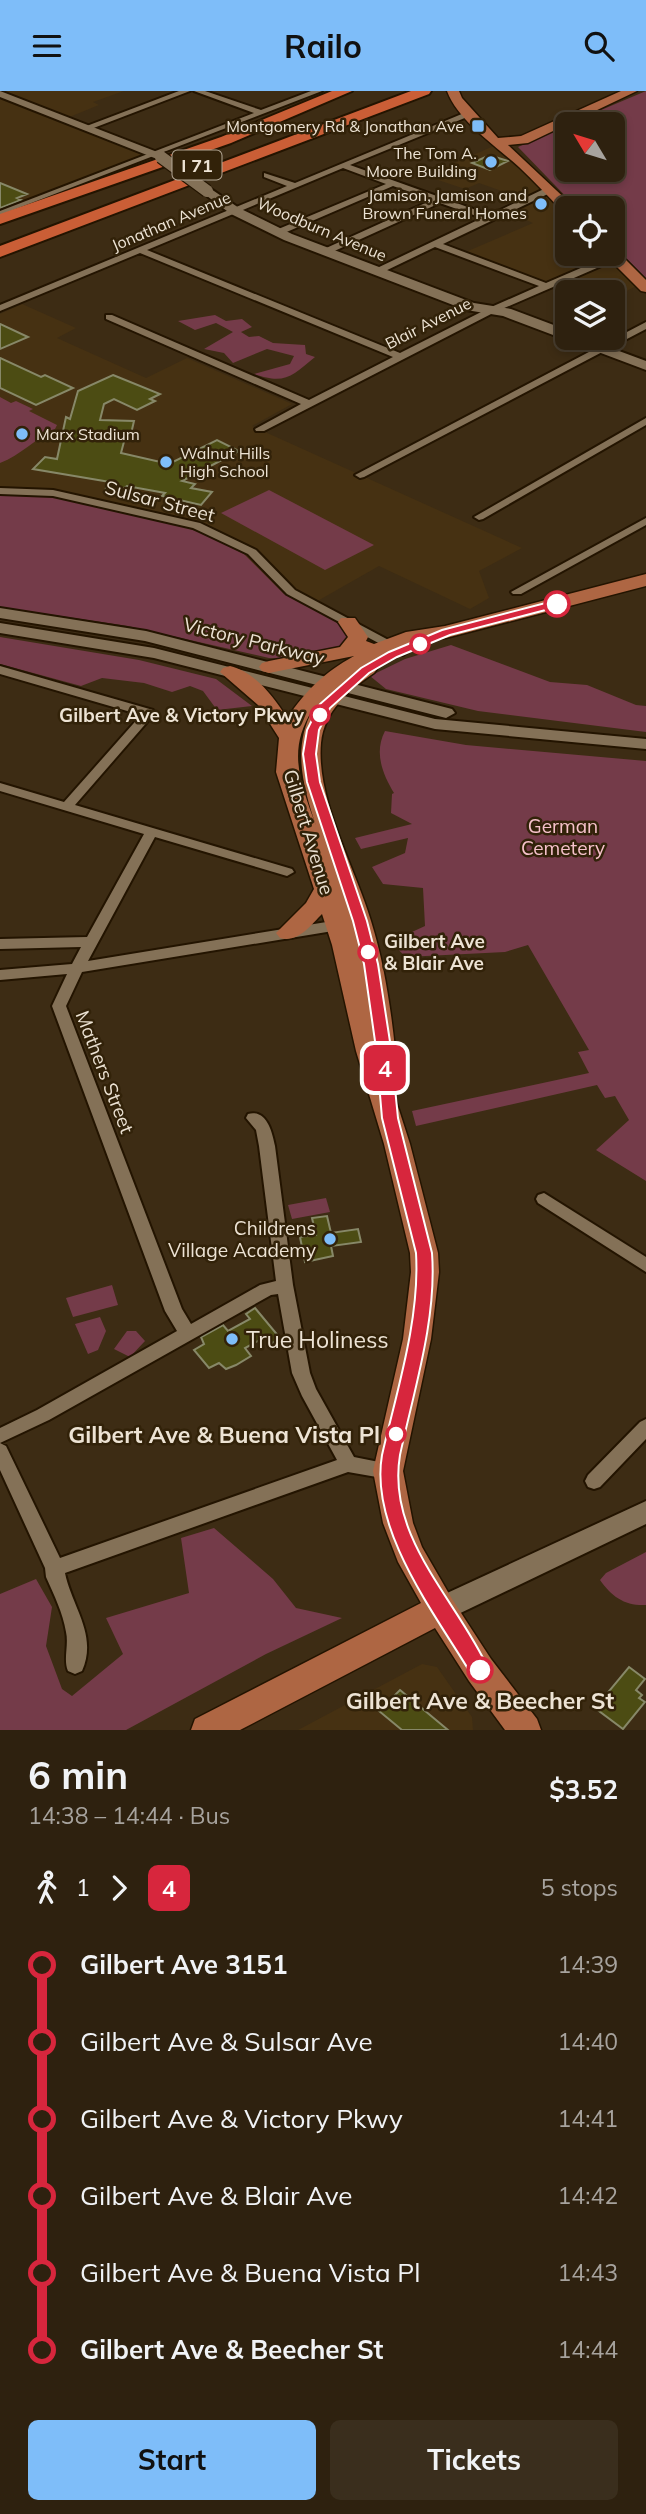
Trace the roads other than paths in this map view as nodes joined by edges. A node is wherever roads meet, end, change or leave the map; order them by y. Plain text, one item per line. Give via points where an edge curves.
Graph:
1 (186, 91) edge
2 (198, 91) edge
3 (318, 91) edge
4 (345, 91) edge
5 (395, 91) edge
6 (424, 91) edge
7 (454, 91) edge
8 (631, 91) edge
9 (0, 93) edge
10 (584, 112) edge
11 (261, 113) junction
12 (470, 113) junction
13 (555, 123) edge
14 (555, 124) edge
15 (88, 127) junction
16 (499, 138) junction
17 (159, 155) junction
18 (344, 166) junction
19 (267, 175) dead end
20 (392, 184) junction
21 (296, 186) junction
22 (549, 190) junction
23 (555, 196) edge
24 (440, 200) junction
25 (235, 211) junction
26 (1, 216) edge
27 (491, 218) junction
28 (279, 232) junction
29 (0, 239) edge
30 (435, 244) junction
31 (142, 251) junction
32 (327, 251) junction
33 (0, 253) edge
34 (593, 266) edge
35 (624, 266) edge
36 (378, 271) junction
37 (546, 286) junction
38 (646, 288) edge
39 (0, 309) edge
40 (492, 310) junction
41 (109, 317) dead end
42 (646, 325) edge
43 (555, 330) edge
44 (625, 336) edge
45 (598, 350) edge
46 (607, 350) edge
47 (401, 357) junction
48 (646, 366) edge
49 (309, 404) junction
50 (646, 421) edge
51 (260, 429) dead end
52 (360, 475) dead end
53 (0, 491) edge
54 (480, 517) dead end
55 (646, 521) edge
56 (646, 580) edge
57 (541, 608) junction
58 (0, 613) edge
59 (348, 622) junction
60 (0, 628) edge
61 (399, 643) junction
62 (346, 652) junction
63 (269, 667) junction
64 (0, 670) edge
65 (230, 672) junction
66 (330, 690) junction
67 (289, 738) junction
68 (646, 744) edge
69 (0, 787) edge
70 (66, 807) junction
71 (151, 832) junction
72 (286, 872) dead end
73 (326, 888) junction
74 (349, 923) junction
75 (288, 933) junction
76 (92, 942) junction
77 (0, 943) edge
78 (77, 968) junction
79 (0, 975) edge
80 (254, 1118) dead end
81 (544, 1199) dead end
82 (646, 1265) edge
83 (285, 1285) junction
84 (187, 1333) junction
85 (646, 1427) edge
86 (0, 1436) edge
87 (0, 1451) edge
88 (348, 1464) junction
89 (388, 1471) junction
90 (594, 1481) dead end
91 (646, 1512) edge
92 (55, 1568) junction
93 (441, 1609) junction
94 (75, 1665) dead end
95 (515, 1726) edge
96 (207, 1730) edge

1 - 15 street
2 - 11 street
3 - 11 street
4 - 26 highway via 226,141
5 - 29 highway, I 71
6 - 33 highway, I 71
7 - 12 main road
7 - 16 main road via 466,97
8 - 10 main road
9 - 15 street, Woodburn Avenue
11 - 17 street
12 - 16 main road
12 - 18 street, Jonathan Avenue
13 - 16 main road
14 - 16 main road via 523,140
15 - 17 street, Woodburn Avenue
16 - 22 main road
17 - 25 street, Woodburn Avenue, bridge
17 - 26 street
18 - 20 street
18 - 21 street, Jonathan Avenue
19 - 21 street
20 - 24 street
20 - 28 street
21 - 25 street, Jonathan Avenue
22 - 23 main road
22 - 27 street
24 - 27 street
24 - 32 street
25 - 28 street, Woodburn Avenue
25 - 31 street, Jonathan Avenue
27 - 30 street
28 - 32 street, Woodburn Avenue
30 - 36 street
30 - 37 street
31 - 39 street, Jonathan Avenue
31 - 47 street
32 - 36 street, Woodburn Avenue
34 - 37 street, Blair Avenue
35 - 38 main road
36 - 40 street, Woodburn Avenue via 471,307
37 - 40 street, Blair Avenue
40 - 43 street, Woodburn Avenue
40 - 47 street, Blair Avenue
41 - 49 street
42 - 44 street
45 - 52 street
46 - 48 street
47 - 49 street, Blair Avenue
49 - 51 street, Blair Avenue
50 - 54 street
53 - 59 street, Sulsar Street via 53,493 196,525 241,545 291,592
55 - 57 street via 517,592
56 - 57 main road, Gilbert Avenue
57 - 61 main road, Gilbert Avenue
58 - 63 street, Victory Parkway via 146,636
59 - 61 street, Sulsar Street
59 - 62 main road via 357,631 358,641
60 - 65 street, Victory Parkway via 124,647
61 - 62 main road
61 - 66 main road, Gilbert Avenue
62 - 63 main road
63 - 66 street, Victory Parkway
64 - 70 street via 149,713
65 - 66 street, Victory Parkway
65 - 67 main road via 271,704
66 - 67 main road, Gilbert Avenue via 300,713
66 - 68 street, Victory Parkway via 435,723
66 - 74 main road, Gilbert Avenue via 313,730 310,767
67 - 73 main road, Gilbert Avenue via 290,785
69 - 70 street
70 - 71 street
71 - 72 street
71 - 76 street, Mathers Street
73 - 74 main road, Gilbert Avenue
73 - 75 main road via 315,908
74 - 75 street
74 - 89 main road, Gilbert Avenue via 372,974 390,1118 424,1253 417,1339
75 - 78 street
76 - 77 street
76 - 78 street, Mathers Street
78 - 79 street
78 - 84 street, Mathers Street via 59,1006 174,1311
80 - 83 street via 263,1128 267,1146
81 - 82 street
83 - 84 street via 266,1290
83 - 88 street via 301,1373
84 - 86 street
85 - 90 street
87 - 92 street
88 - 89 street
88 - 92 street
89 - 93 main road, Gilbert Avenue via 401,1533
91 - 93 street
92 - 94 street via 79,1636
93 - 95 main road, Gilbert Avenue
93 - 96 main road

